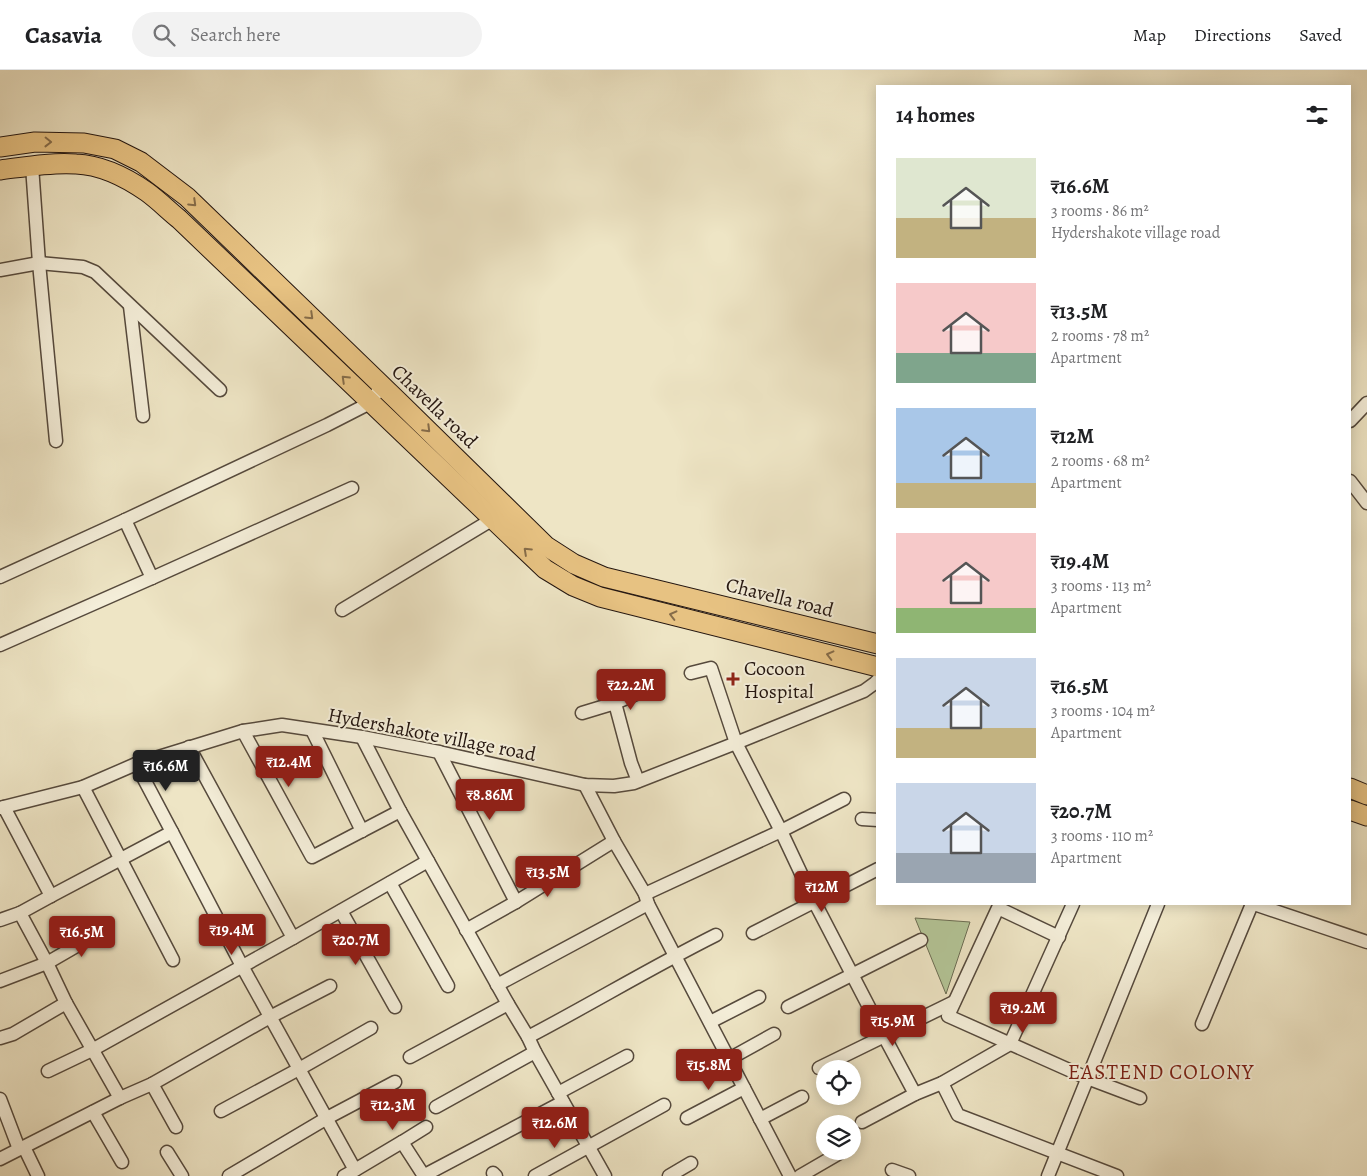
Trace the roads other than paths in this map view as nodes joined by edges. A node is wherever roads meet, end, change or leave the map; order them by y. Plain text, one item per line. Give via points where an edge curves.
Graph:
1 (0, 147) edge
2 (32, 166) junction
3 (0, 170) edge
4 (39, 263) junction
5 (0, 270) edge
6 (130, 306) junction
7 (382, 386) junction
8 (220, 390) dead end
9 (370, 403) junction
10 (1367, 403) edge
11 (143, 416) dead end
12 (1351, 419) edge
13 (56, 442) dead end
14 (1351, 482) edge
15 (352, 488) dead end
16 (1367, 503) edge
17 (493, 519) junction
18 (125, 520) junction
19 (0, 577) edge
20 (152, 578) junction
21 (342, 610) dead end
22 (876, 644) edge
23 (0, 645) edge
24 (876, 666) edge
25 (691, 673) dead end
26 (876, 682) edge
27 (645, 690) dead end
28 (615, 703) junction
29 (582, 713) dead end
30 (312, 730) junction
31 (243, 732) junction
32 (362, 737) junction
33 (736, 743) junction
34 (189, 748) junction
35 (439, 752) junction
36 (136, 764) junction
37 (638, 781) junction
38 (584, 785) junction
39 (83, 787) junction
40 (1351, 788) edge
41 (1367, 794) edge
42 (844, 799) dead end
43 (2, 807) edge
44 (1351, 810) edge
45 (400, 811) junction
46 (1367, 816) edge
47 (862, 819) dead end
48 (876, 820) edge
49 (362, 831) junction
50 (781, 831) junction
51 (172, 832) junction
52 (614, 841) junction
53 (120, 859) junction
54 (428, 861) junction
55 (876, 870) edge
56 (390, 883) junction
57 (51, 896) junction
58 (646, 899) junction
59 (516, 902) junction
60 (814, 902) junction
61 (1073, 905) edge
62 (1158, 905) edge
63 (1253, 905) edge
64 (1256, 905) edge
65 (341, 911) junction
66 (20, 913) junction
67 (0, 920) edge
68 (104, 930) dead end
69 (466, 930) junction
70 (753, 933) dead end
71 (716, 935) dead end
72 (1059, 937) junction
73 (293, 938) junction
74 (921, 940) dead end
75 (1367, 942) edge
76 (675, 956) junction
77 (173, 960) dead end
78 (47, 962) junction
79 (242, 966) junction
80 (852, 975) junction
81 (0, 981) edge
82 (497, 985) junction
83 (330, 986) dead end
84 (448, 986) dead end
85 (759, 997) dead end
86 (954, 1002) junction
87 (66, 1003) junction
88 (508, 1004) junction
89 (395, 1007) dead end
90 (788, 1007) dead end
91 (270, 1017) junction
92 (710, 1022) junction
93 (1202, 1024) dead end
94 (372, 1028) dead end
95 (774, 1034) dead end
96 (884, 1036) junction
97 (528, 1037) junction
98 (0, 1038) edge
99 (1010, 1044) junction
100 (92, 1050) junction
101 (535, 1052) junction
102 (627, 1056) dead end
103 (410, 1057) dead end
104 (729, 1059) junction
105 (835, 1060) edge
106 (299, 1069) junction
107 (48, 1071) dead end
108 (1087, 1078) junction
109 (395, 1082) dead end
110 (942, 1083) junction
111 (152, 1084) junction
112 (744, 1088) junction
113 (915, 1094) junction
114 (560, 1097) junction
115 (802, 1097) dead end
116 (120, 1098) junction
117 (1140, 1098) dead end
118 (0, 1099) edge
119 (664, 1104) dead end
120 (436, 1107) dead end
121 (221, 1111) dead end
122 (92, 1112) junction
123 (327, 1118) junction
124 (687, 1118) dead end
125 (760, 1119) junction
126 (862, 1122) dead end
127 (176, 1126) dead end
128 (426, 1127) dead end
129 (402, 1142) junction
130 (588, 1146) junction
131 (22, 1148) junction
132 (167, 1152) dead end
133 (1057, 1153) junction
134 (0, 1159) edge
135 (828, 1160) edge
136 (122, 1162) dead end
137 (691, 1163) dead end
138 (892, 1170) dead end
139 (349, 1173) edge
140 (38, 1176) edge
141 (182, 1176) edge
142 (229, 1176) edge
143 (424, 1176) edge
144 (535, 1176) edge
145 (605, 1176) edge
146 (669, 1176) edge
147 (790, 1176) edge
148 (800, 1176) edge
149 (909, 1176) edge
150 (1048, 1176) edge
151 (1117, 1176) edge

1 -> 7 highway, Chavella road via 35,142 84,142 114,149 141,162 187,197
2 - 3 highway, Chavella road
2 - 4 street
9 -> 2 highway, Chavella road via 179,219 146,192 118,175 98,168 77,164
4 - 5 street
4 - 6 street via 83,267 94,272
4 - 13 street
6 - 8 street
6 - 11 street
7 - 9 street
7 -> 22 highway, Chavella road via 546,546 574,564 604,577
9 - 17 highway, Chavella road
9 - 18 street
10 - 12 street
14 - 16 street
15 - 20 street
17 - 21 street
24 -> 17 highway, Chavella road via 600,597 573,586 546,569
18 - 19 street
18 - 20 street
20 - 23 street
25 - 33 street via 711,668
26 - 33 street, Hydershakote village road via 864,691
27 - 28 street
28 - 29 street
28 - 37 street
30 - 31 street, Hydershakote village road via 282,725
30 - 32 street, Hydershakote village road
30 - 49 street
31 - 34 street, Hydershakote village road
31 - 49 street via 312,857
32 - 35 street, Hydershakote village road
32 - 45 street
33 - 37 street, Hydershakote village road
33 - 50 street
34 - 36 street, Hydershakote village road
34 - 73 street
35 - 38 street, Hydershakote village road
35 - 59 street
36 - 39 street, Hydershakote village road
36 - 51 street
37 - 38 street, Hydershakote village road via 614,786
38 - 52 street
39 - 43 street, Hydershakote village road
39 - 53 street
40 - 41 highway
42 - 50 street
43 - 57 street
44 - 46 highway
45 - 49 street
45 - 54 street
47 - 48 street
50 - 58 street
50 - 60 street
51 - 53 street
51 - 79 street
52 - 58 street
52 - 59 street
53 - 57 street
53 - 77 street
54 - 56 street
54 - 69 street
55 - 60 street
56 - 65 street
56 - 84 street
57 - 66 street
58 - 76 street
58 - 82 street
59 - 69 street
60 - 70 street
60 - 80 street
61 - 72 street
62 - 108 street
63 - 93 street
64 - 75 street
65 - 73 street
65 - 89 street
66 - 67 street
66 - 78 street
68 - 78 street
69 - 82 street
71 - 76 street
72 - 86 street via 998,908
72 - 99 street
73 - 79 street
74 - 80 street
76 - 92 street
76 - 97 street
78 - 81 street
78 - 87 street
79 - 91 street
79 - 100 street
80 - 90 street
80 - 96 street
82 - 88 street
83 - 91 street
85 - 92 street
86 - 96 street
86 - 99 street via 948,1016
87 - 98 street via 13,1034
87 - 100 street
88 - 97 street
88 - 103 street
91 - 106 street
91 - 111 street
92 - 104 street
94 - 106 street
95 - 104 street
96 - 105 street
96 - 113 street
97 - 101 street
99 - 108 street
99 - 110 street
100 - 107 street
100 - 116 street
101 - 114 street
101 - 120 street
102 - 114 street
104 - 112 street
106 - 121 street
106 - 123 street
108 - 117 street
108 - 133 street
109 - 123 street
110 - 113 street
110 - 133 street via 958,1115
111 - 116 street
111 - 127 street
112 - 124 street
112 - 125 street
113 - 126 street
114 - 130 street
114 - 143 street
115 - 125 street
116 - 122 street
118 - 131 street
119 - 130 street
122 - 131 street
122 - 136 street
123 - 139 street
123 - 142 street
125 - 147 street
128 - 129 street
129 - 139 street
129 - 143 street
130 - 144 street
130 - 145 street
131 - 134 street
131 - 140 street
132 - 141 street
133 - 150 street
133 - 151 street
135 - 148 street
137 - 146 street
138 - 149 street

